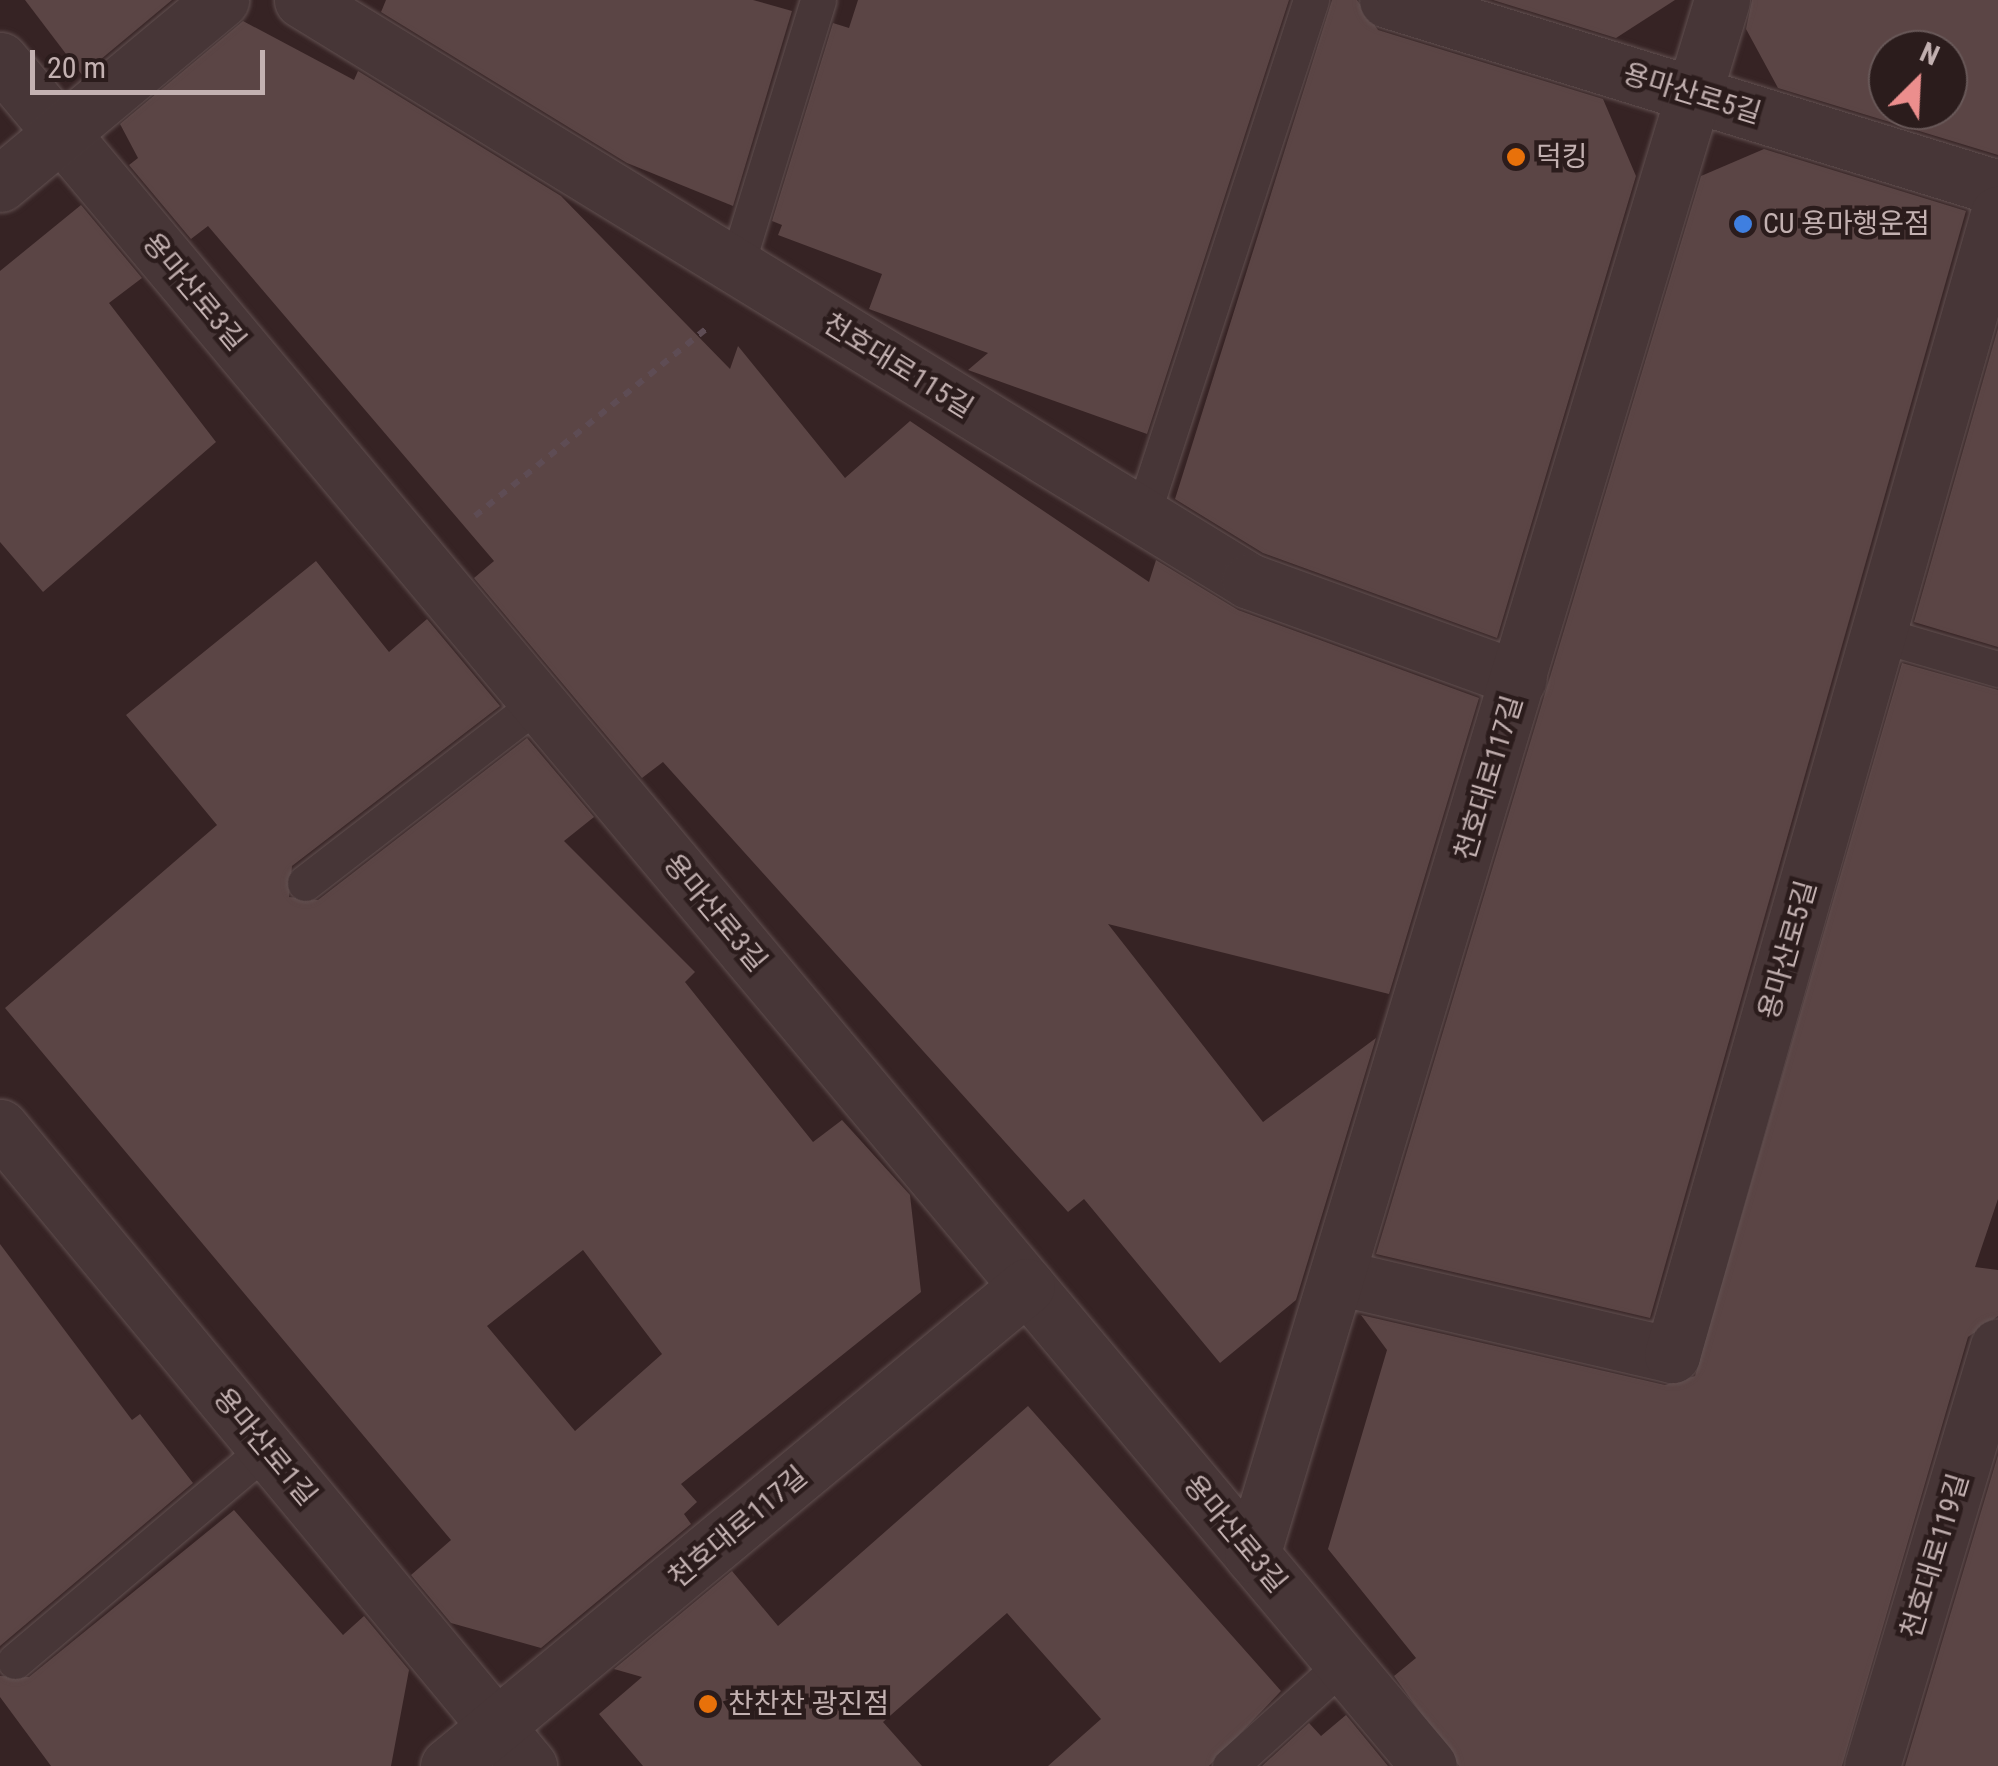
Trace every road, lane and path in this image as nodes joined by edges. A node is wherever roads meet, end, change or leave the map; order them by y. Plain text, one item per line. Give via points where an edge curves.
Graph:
1 (221, 0) edge
2 (302, 0) edge
3 (818, 0) edge
4 (1311, 0) edge
5 (1387, 0) edge
6 (1722, 0) edge
7 (0, 60) edge
8 (1697, 96) junction
9 (61, 133) junction
10 (0, 184) edge
11 (1998, 188) edge
12 (1998, 214) edge
13 (749, 275) junction
14 (1142, 516) junction
15 (419, 561) junction
16 (1878, 634) junction
17 (1998, 669) edge
18 (1519, 680) junction
19 (538, 703) junction
20 (306, 884) dead end
21 (0, 1127) edge
22 (1337, 1277) junction
23 (1027, 1286) junction
24 (1998, 1346) edge
25 (266, 1449) junction
26 (1252, 1555) junction
27 (15, 1661) dead end
28 (1343, 1664) junction
29 (513, 1747) edge
30 (448, 1766) edge
31 (1230, 1766) edge
32 (1429, 1766) edge
33 (1872, 1766) edge

1 - 9 street
2 - 13 street, 천호대로115길
3 - 13 lane
4 - 14 lane
5 - 8 street, 용마산로5길
6 - 8 street, 천호대로117길
7 - 9 street, 용마산로3길
8 - 11 street, 용마산로5길
8 - 18 street, 천호대로117길
9 - 10 street
9 - 15 street, 용마산로3길
12 - 16 street, 용마산로5길
13 - 14 street, 천호대로115길
13 - 15 path
14 - 18 street, 천호대로115길 via 1249,581
15 - 19 street, 용마산로3길
16 - 17 lane
16 - 22 street, 용마산로5길 via 1672,1355
18 - 22 street, 천호대로117길
19 - 20 lane
19 - 23 street, 용마산로3길
21 - 25 street, 용마산로1길
22 - 26 street, 천호대로117길
23 - 26 street, 용마산로3길
23 - 29 street, 천호대로117길
24 - 33 street, 천호대로119길
25 - 27 lane
25 - 29 street, 용마산로1길
26 - 28 street, 용마산로3길
28 - 31 lane
28 - 32 street, 용마산로3길
29 - 30 street, 천호대로117길

